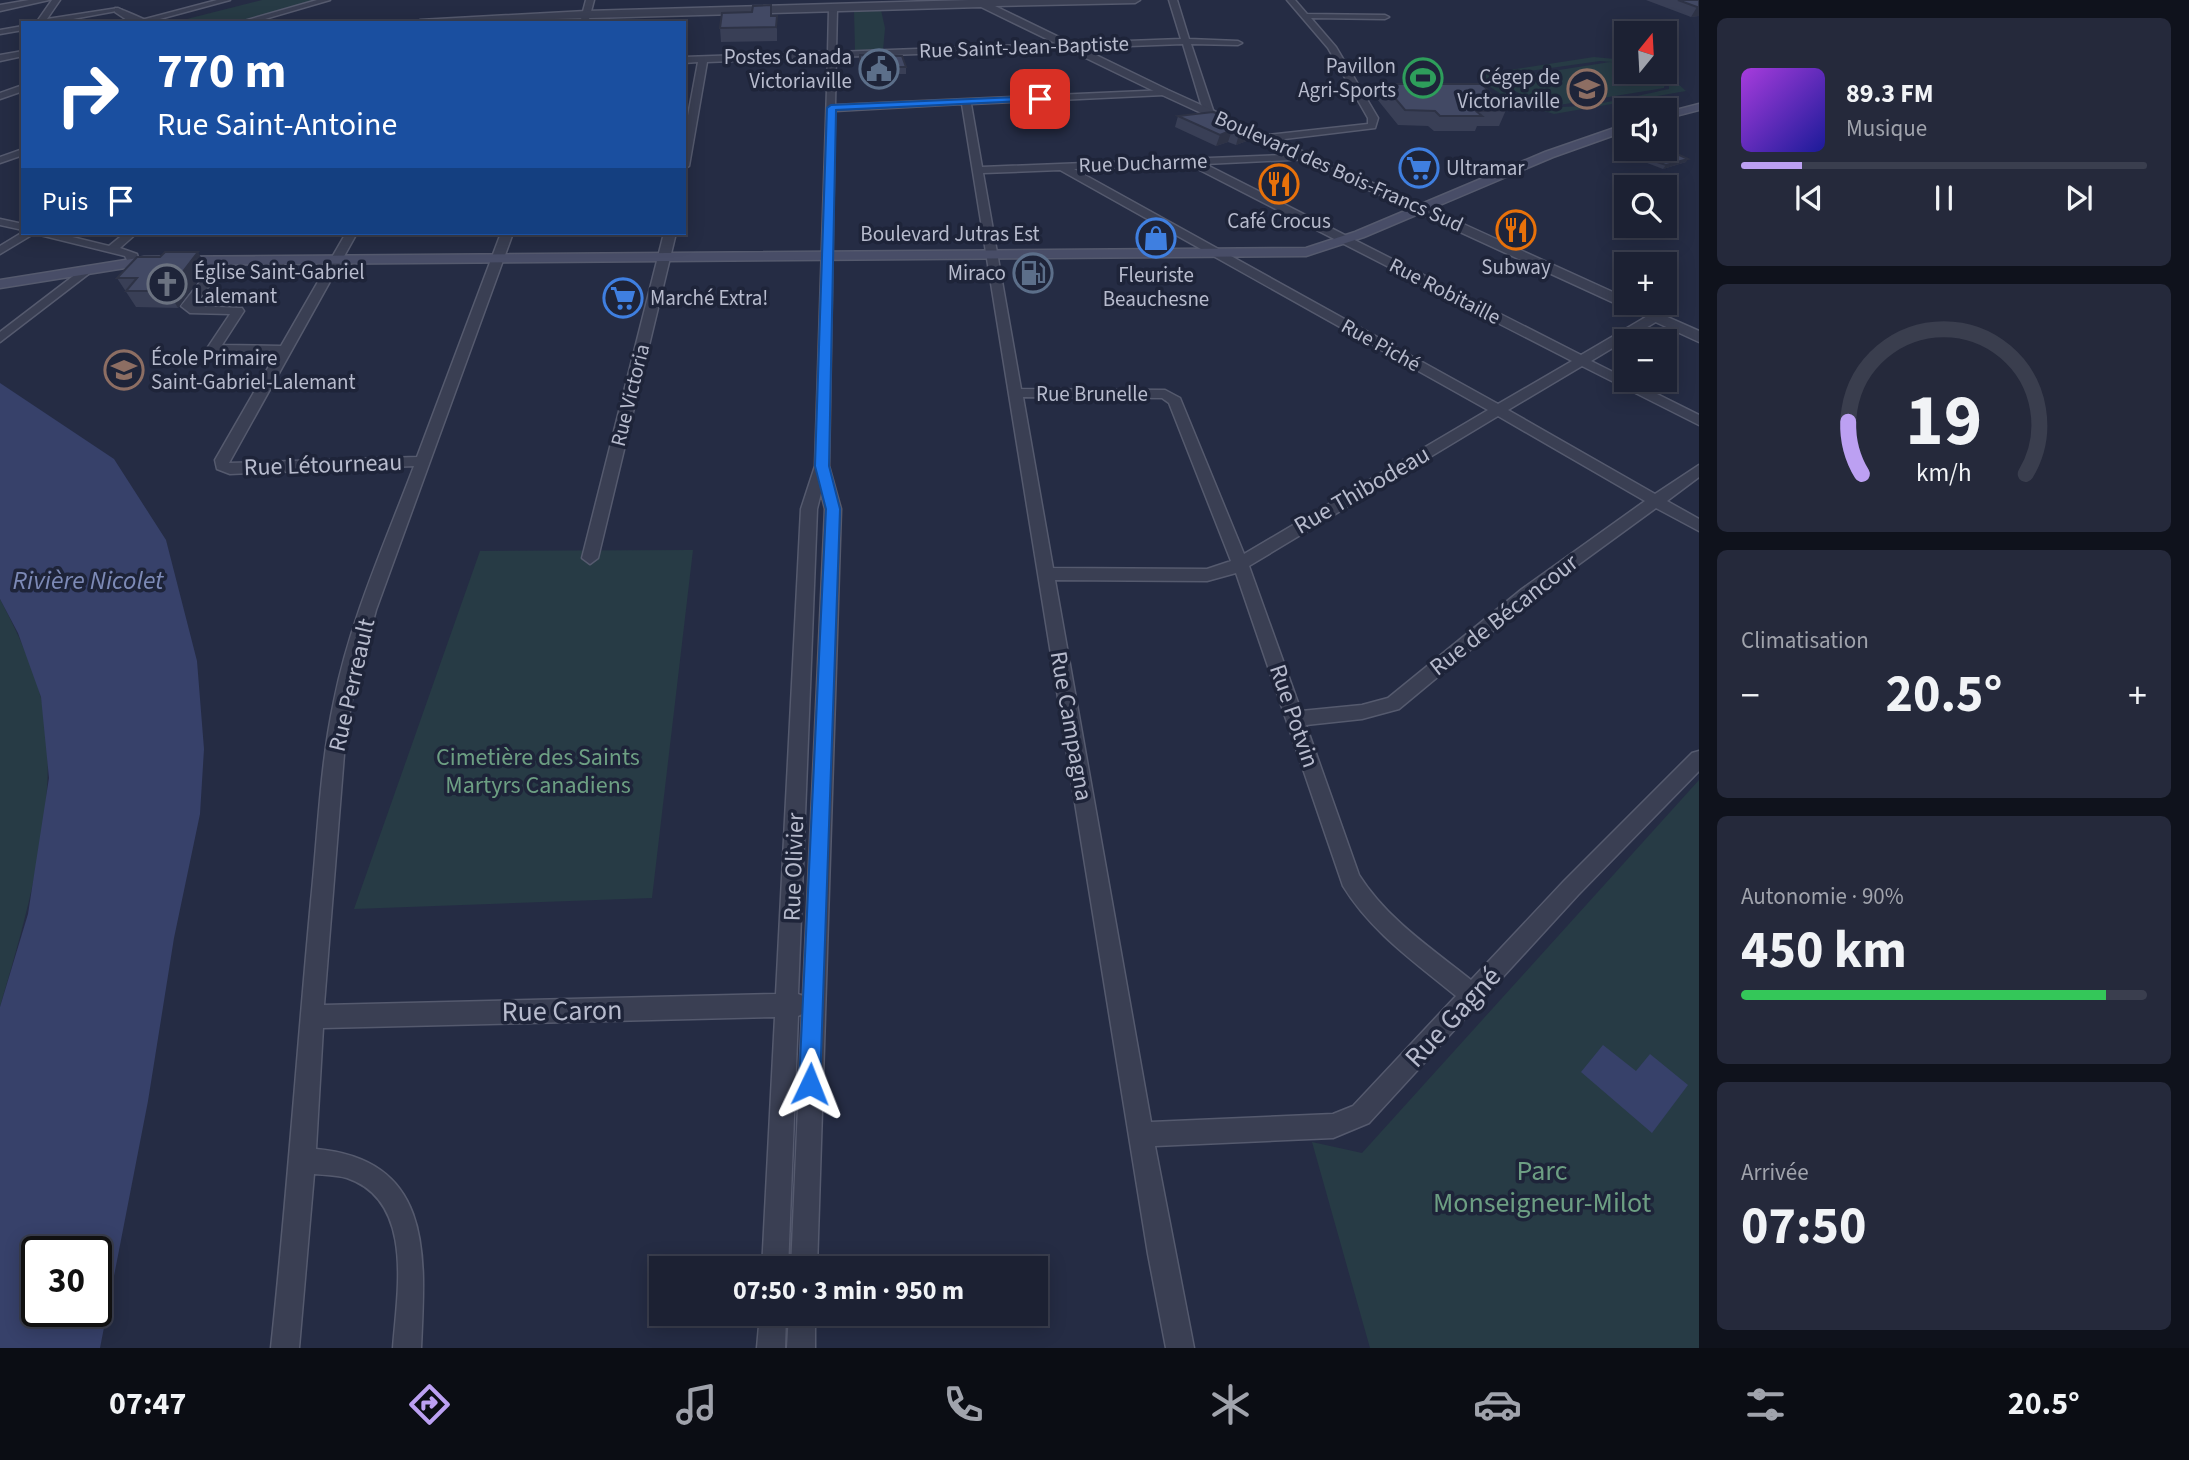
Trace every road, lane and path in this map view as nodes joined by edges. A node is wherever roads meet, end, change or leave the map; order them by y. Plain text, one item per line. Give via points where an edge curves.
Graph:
1 (44, 0) edge
2 (56, 0) edge
3 (125, 0) edge
4 (226, 0) edge
5 (326, 0) edge
6 (335, 0) edge
7 (590, 0) edge
8 (1135, 0) edge
9 (1173, 0) edge
10 (1291, 0) edge
11 (979, 1) edge
12 (901, 3) edge
13 (778, 5) edge
14 (0, 8) edge
15 (832, 9) junction
16 (118, 10) junction
17 (283, 12) junction
18 (1306, 16) junction
19 (1385, 17) dead end
20 (585, 18) edge
21 (41, 21) edge
22 (46, 21) edge
23 (123, 21) edge
24 (138, 21) edge
25 (144, 21) edge
26 (249, 21) edge
27 (486, 21) edge
28 (21, 28) edge
29 (0, 32) edge
30 (1186, 41) junction
31 (1238, 43) dead end
32 (1067, 46) junction
33 (21, 53) edge
34 (832, 54) junction
35 (0, 58) edge
36 (704, 59) junction
37 (686, 60) edge
38 (21, 89) edge
39 (1164, 92) junction
40 (1203, 93) junction
41 (0, 96) edge
42 (1183, 100) junction
43 (966, 103) junction
44 (1699, 107) edge
45 (831, 108) junction
46 (1677, 113) edge
47 (1212, 114) junction
48 (1614, 131) edge
49 (1267, 138) junction
50 (21, 153) edge
51 (686, 155) edge
52 (1308, 157) junction
53 (0, 160) edge
54 (1191, 161) junction
55 (1061, 166) junction
56 (977, 170) junction
57 (1424, 210) junction
58 (0, 222) edge
59 (21, 227) edge
60 (26, 235) edge
61 (52, 235) edge
62 (130, 235) edge
63 (351, 235) edge
64 (506, 235) edge
65 (670, 235) edge
66 (1345, 240) junction
67 (111, 250) junction
68 (0, 251) edge
69 (1218, 253) junction
70 (990, 255) junction
71 (828, 256) junction
72 (664, 257) junction
73 (496, 258) junction
74 (337, 259) junction
75 (223, 260) junction
76 (133, 262) junction
77 (89, 269) junction
78 (0, 284) edge
79 (1655, 317) junction
80 (1699, 337) edge
81 (0, 338) edge
82 (285, 350) junction
83 (1580, 361) junction
84 (1014, 393) junction
85 (1170, 397) joint
86 (1498, 410) junction
87 (1699, 421) edge
88 (425, 461) junction
89 (822, 466) junction
90 (1699, 470) edge
91 (1656, 501) junction
92 (1699, 526) edge
93 (590, 558) dead end
94 (1240, 562) junction
95 (1045, 575) junction
96 (1294, 719) junction
97 (1699, 759) edge
98 (1473, 996) junction
99 (812, 1005) junction
100 (788, 1006) junction
101 (312, 1017) junction
102 (1141, 1135) junction
103 (303, 1160) junction
104 (776, 1256) edge
105 (804, 1256) edge
106 (772, 1326) edge
107 (802, 1326) edge
108 (285, 1348) edge
109 (407, 1348) edge
110 (771, 1348) edge
111 (801, 1348) edge
112 (1180, 1348) edge

1 - 14 street
2 - 21 street
3 - 16 street
4 - 25 street
5 - 17 street
6 - 17 street
7 - 20 street
8 - 11 street
9 - 30 street
10 - 18 street
11 - 12 street
11 - 32 street, Boulevard des Bois-Francs Sud
12 - 15 street
13 - 15 street
13 - 20 street
15 - 34 street, Rue Olivier
16 - 22 street
16 - 23 street
16 - 24 street
17 - 26 street
18 - 19 street
18 - 49 street via 1341,61 1373,118 1372,126
20 - 27 street
28 - 29 street
30 - 31 street, Rue Saint-Jean-Baptiste
30 - 32 street, Rue Saint-Jean-Baptiste
30 - 40 street
32 - 34 street, Rue Saint-Jean-Baptiste
32 - 39 street, Boulevard des Bois-Francs Sud
33 - 35 street
34 - 36 street, Rue Saint-Jean-Baptiste
34 - 45 street, Rue Olivier
36 - 37 street, Rue Saint-Jean-Baptiste
36 - 51 street
38 - 41 street
39 - 42 street, Boulevard des Bois-Francs Sud
39 - 43 street
40 - 42 street via 1195,100
40 - 47 street
42 - 47 street, Boulevard des Bois-Francs Sud
43 - 45 street
43 - 56 street, Rue Campagna
44 - 46 main road
45 - 71 street, Rue Olivier
47 - 49 street, Boulevard des Bois-Francs Sud
48 - 57 main road, Boulevard Jutras Est
49 - 52 street, Boulevard des Bois-Francs Sud
50 - 53 street
52 - 54 street, Rue Ducharme
52 - 57 street, Boulevard des Bois-Francs Sud
54 - 55 street, Rue Ducharme
54 - 66 street, Rue Robitaille
55 - 56 street, Rue Ducharme
55 - 69 street, Rue Piché
56 - 70 street, Rue Campagna
57 - 66 main road, Boulevard Jutras Est
57 - 79 street, Boulevard des Bois-Francs Sud
58 - 59 street
60 - 68 street
61 - 67 street
62 - 67 street
63 - 74 street
64 - 73 street, Rue Perreault
65 - 72 street, Rue Victoria
66 - 69 main road, Boulevard Jutras Est via 1306,252
66 - 83 street, Rue Robitaille
67 - 76 street via 130,254
69 - 70 main road, Boulevard Jutras Est
69 - 86 street, Rue Piché
70 - 71 main road, Boulevard Jutras Est
70 - 84 street, Rue Campagna
71 - 72 main road, Boulevard Jutras Est
71 - 89 street, Rue Olivier
72 - 73 main road, Boulevard Jutras Est
72 - 93 street, Rue Victoria
73 - 74 main road, Boulevard Jutras Est
73 - 88 street, Rue Perreault
74 - 75 main road, Boulevard Jutras Est
74 - 82 street
75 - 76 main road, Boulevard Jutras Est
75 - 82 street via 187,306 238,311 214,347
76 - 77 main road, Boulevard Jutras Est
77 - 78 main road, Boulevard Jutras Est
77 - 81 street
79 - 80 street, Boulevard des Bois-Francs Sud
79 - 83 street, Rue Thibodeau
82 - 88 street, Rue Létourneau via 222,466
83 - 86 street, Rue Thibodeau
83 - 87 street, Rue Robitaille
84 - 85 street, Rue Brunelle
84 - 95 street, Rue Campagna
85 - 94 street, Rue Potvin
86 - 91 street, Rue Piché
86 - 94 street, Rue Thibodeau
88 - 101 street, Rue Perreault via 368,610 343,699
89 - 99 street, Rue Olivier via 833,509
89 - 100 street, Rue Olivier via 809,509
90 - 91 street, Rue de Bécancour
91 - 92 street, Rue Piché
91 - 96 street, Rue de Bécancour via 1528,593 1393,704
94 - 95 street, Rue Thibodeau via 1227,571 1207,575
94 - 96 street, Rue Potvin
95 - 102 street, Rue Campagna
96 - 98 street, Rue Potvin via 1361,900
97 - 98 street, Rue Gagné via 1571,888
98 - 102 street, Rue Gagné via 1361,1115 1334,1126
99 - 100 street, Rue Caron
99 - 105 street, Rue Olivier
100 - 101 street, Rue Caron
100 - 104 street, Rue Olivier
101 - 103 street, Rue Perreault
102 - 112 street, Rue Campagna
103 - 108 street, Rue Perreault
103 - 109 street via 354,1168 397,1200 411,1237
106 - 110 street
107 - 111 street

